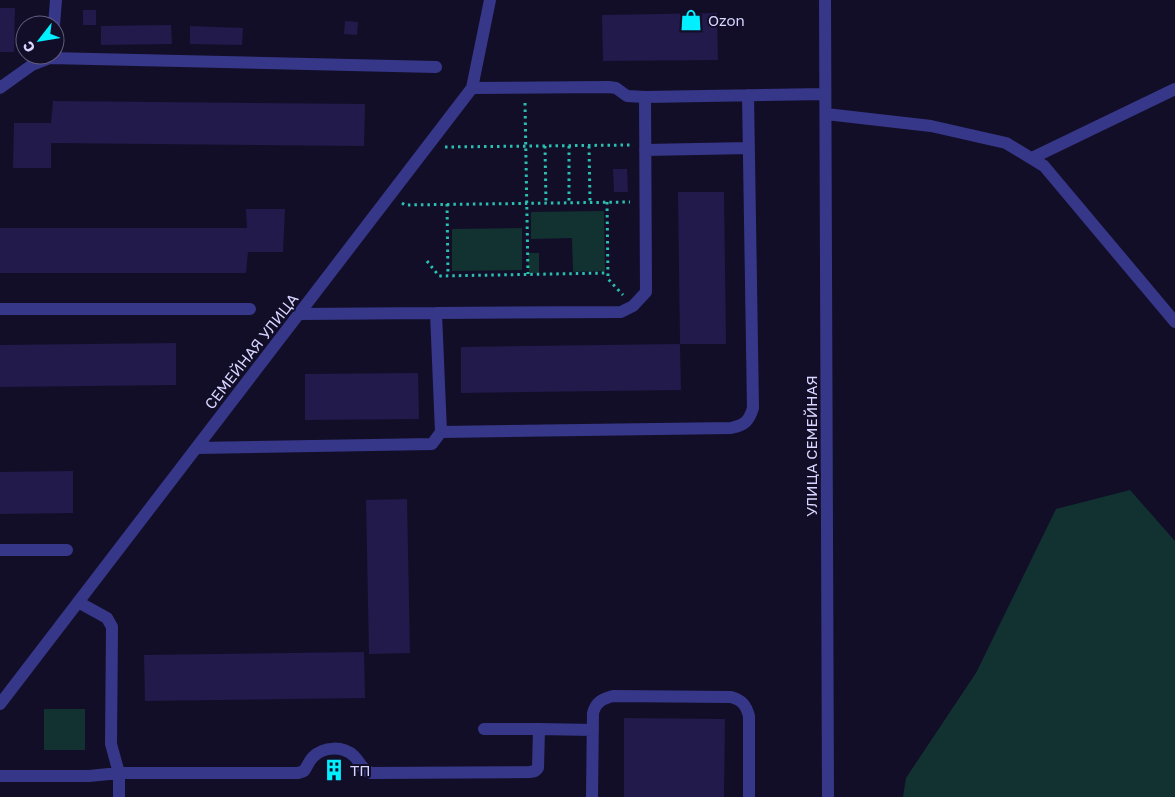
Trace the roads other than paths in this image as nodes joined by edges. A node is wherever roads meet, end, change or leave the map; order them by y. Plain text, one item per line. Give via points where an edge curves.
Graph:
1 (56, 0) edge
2 (490, 0) edge
3 (824, 0) edge
4 (55, 15) edge
5 (65, 57) edge
6 (32, 65) edge
7 (436, 67) dead end
8 (0, 88) edge
9 (472, 88) junction
10 (1175, 90) edge
11 (826, 94) junction
12 (748, 95) junction
13 (645, 96) junction
14 (826, 114) junction
15 (646, 147) junction
16 (749, 148) junction
17 (1032, 158) junction
18 (0, 309) edge
19 (250, 310) dead end
20 (436, 313) junction
21 (300, 314) junction
22 (1175, 322) edge
23 (441, 432) junction
24 (196, 448) junction
25 (0, 550) edge
26 (67, 550) dead end
27 (78, 602) junction
28 (0, 704) edge
29 (484, 729) dead end
30 (539, 729) junction
31 (593, 730) junction
32 (119, 773) junction
33 (0, 776) edge
34 (119, 797) edge
35 (592, 797) edge
36 (749, 797) edge
37 (828, 797) edge

1 - 4 street
2 - 9 street, СЕМЕЙНАЯ УЛИЦА
3 - 11 street
5 - 7 street
6 - 8 street
9 - 13 street via 609,86 627,96
9 - 21 street, СЕМЕЙНАЯ УЛИЦА
10 - 17 street
11 - 12 street
11 - 14 street, УЛИЦА СЕМЕЙНАЯ
12 - 13 street
12 - 16 street
13 - 15 street
14 - 17 street via 931,126 1006,143
14 - 37 street, УЛИЦА СЕМЕЙНАЯ
15 - 16 street
15 - 20 street via 646,292 633,306 621,312
16 - 23 street via 753,408 750,419 742,426 732,428
17 - 22 street via 1044,166
18 - 19 street
20 - 21 street
20 - 23 street
21 - 24 street, СЕМЕЙНАЯ УЛИЦА
23 - 24 street via 428,446
24 - 27 street, СЕМЕЙНАЯ УЛИЦА
25 - 26 street
27 - 28 street, СЕМЕЙНАЯ УЛИЦА
27 - 32 street via 107,618 112,627 111,744
29 - 30 street
30 - 31 street
30 - 32 street via 538,768 530,772 371,773 365,771 352,754 329,749 313,757 304,771 298,773
31 - 35 street
31 - 36 street via 596,704 613,696 731,697 740,700 747,707 749,716
32 - 33 street
32 - 34 street

